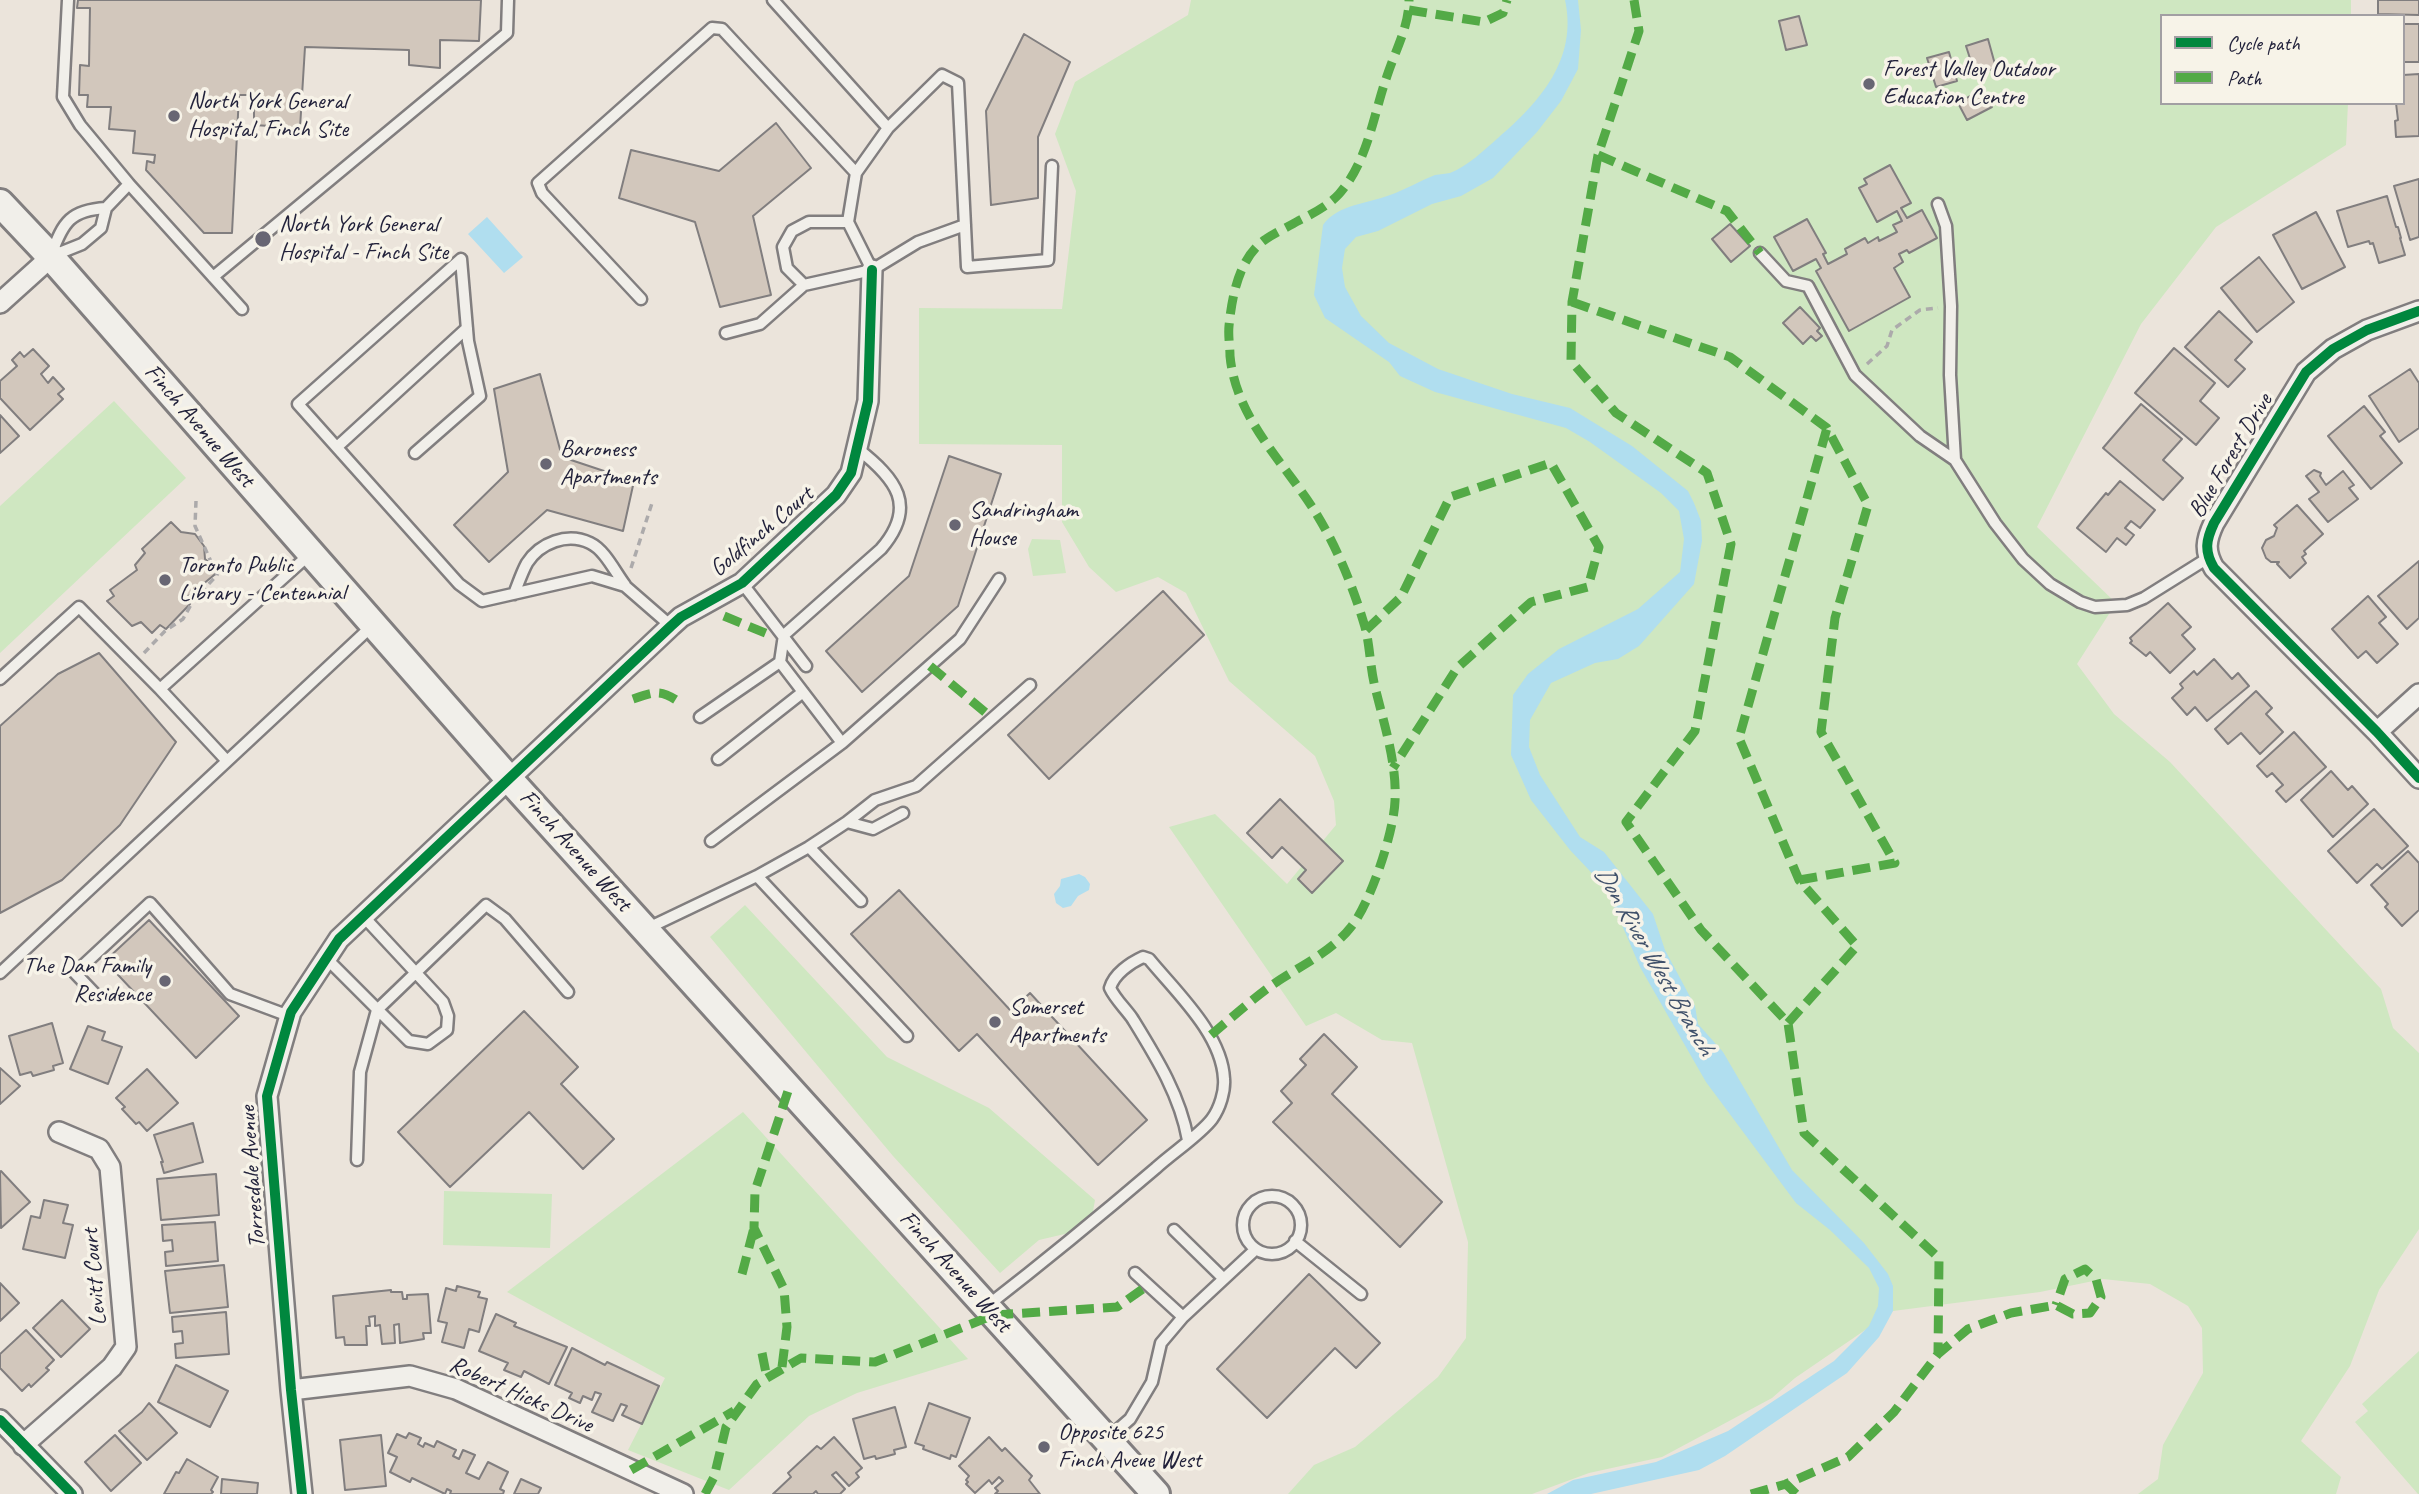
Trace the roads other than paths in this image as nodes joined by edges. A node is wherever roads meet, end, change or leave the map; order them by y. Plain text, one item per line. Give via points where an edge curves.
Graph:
1 (68, 0) edge
2 (508, 0) edge
3 (773, 0) edge
4 (888, 128) junction
5 (1052, 166) dead end
6 (856, 173) junction
7 (129, 184) junction
8 (0, 202) edge
9 (1938, 204) dead end
10 (106, 208) junction
11 (848, 222) junction
12 (965, 225) junction
13 (1760, 253) dead end
14 (51, 257) junction
15 (872, 270) junction
16 (213, 277) junction
17 (804, 285) junction
18 (641, 299) dead end
19 (0, 303) edge
20 (242, 309) dead end
21 (2419, 311) edge
22 (467, 328) junction
23 (726, 333) dead end
24 (337, 447) junction
25 (858, 449) junction
26 (415, 453) dead end
27 (1955, 460) junction
28 (311, 553) junction
29 (2208, 558) junction
30 (999, 579) dead end
31 (742, 583) junction
32 (625, 586) junction
33 (514, 594) junction
34 (373, 624) junction
35 (671, 626) junction
36 (784, 635) junction
37 (780, 662) junction
38 (806, 666) dead end
39 (0, 679) edge
40 (1030, 685) dead end
41 (160, 689) junction
42 (803, 692) junction
43 (2419, 694) edge
44 (700, 717) dead end
45 (2377, 732) junction
46 (842, 743) junction
47 (718, 759) dead end
48 (227, 761) junction
49 (2419, 778) edge
50 (509, 779) junction
51 (902, 813) dead end
52 (847, 822) junction
53 (710, 841) dead end
54 (809, 847) junction
55 (757, 876) junction
56 (861, 901) dead end
57 (363, 916) junction
58 (646, 930) junction
59 (326, 958) junction
60 (416, 972) junction
61 (0, 973) edge
62 (568, 992) dead end
63 (96, 995) dead end
64 (377, 1010) junction
65 (289, 1016) junction
66 (907, 1036) dead end
67 (58, 1132) dead end
68 (1188, 1140) junction
69 (358, 1160) dead end
70 (1174, 1230) dead end
71 (1295, 1241) junction
72 (1256, 1249) junction
73 (1135, 1273) dead end
74 (1223, 1279) junction
75 (1360, 1294) dead end
76 (987, 1306) junction
77 (1183, 1317) junction
78 (291, 1390) junction
79 (0, 1420) edge
80 (1106, 1439) junction
81 (23, 1445) junction
82 (72, 1494) edge
83 (302, 1494) edge
84 (683, 1494) edge
85 (1156, 1494) edge

1 - 7 lane via 63,97
2 - 16 lane via 507,33
3 - 4 lane
4 - 6 lane
4 - 12 lane via 942,75 958,83
5 - 12 lane via 1048,260 967,267
6 - 11 lane
6 - 18 lane via 722,29 712,28 538,183 542,193
7 - 10 lane
7 - 16 lane
8 - 14 main road, Finch Avenue West
9 - 27 lane via 1945,226 1951,306
10 - 14 lane via 101,228 82,244
10 - 14 lane via 86,209 62,226
11 - 15 lane
11 - 17 lane via 809,222 792,231 783,247 787,268
12 - 15 lane via 918,242
13 - 27 lane via 1786,281 1808,286 1855,375 1920,436
14 - 19 street
14 - 28 main road, Finch Avenue West
15 - 17 lane
15 - 25 street, Goldfinch Court via 868,401
16 - 20 lane
17 - 23 lane via 760,324
21 - 29 street, Blue Forest Drive via 2367,330 2305,372 2214,523 2206,547
22 - 24 lane
22 - 24 lane via 461,259 298,404
22 - 26 lane via 480,396
24 - 33 lane via 459,584 482,601
25 - 31 street, Goldfinch Court via 851,473 836,495
25 - 36 lane via 895,485 900,505 895,533
27 - 29 lane via 2023,559 2050,584 2080,602 2095,607 2127,605
28 - 34 main road, Finch Avenue West
28 - 41 lane
29 - 45 street, Blue Forest Drive
30 - 46 lane via 960,639
31 - 35 street, Goldfinch Court
31 - 36 lane
32 - 33 lane via 592,576
32 - 33 lane via 590,543 566,538 549,542 528,562
32 - 35 lane
34 - 48 lane
34 - 50 main road, Finch Avenue West
35 - 50 street, Goldfinch Court
36 - 37 lane
36 - 38 lane
37 - 42 lane
37 - 44 lane
39 - 41 lane via 79,607
40 - 52 lane via 916,786 875,800
41 - 48 lane
42 - 46 lane
42 - 47 lane
43 - 45 street
45 - 49 street, Blue Forest Drive
46 - 53 lane
48 - 61 lane
50 - 57 street, Torresdale Avenue
50 - 58 main road, Finch Avenue West
51 - 52 lane via 873,829
52 - 54 lane
54 - 55 lane
54 - 56 lane
55 - 58 lane
55 - 66 lane
57 - 59 street, Torresdale Avenue
57 - 60 lane
58 - 76 main road, Finch Avenue West
59 - 64 lane
59 - 65 street, Torresdale Avenue
60 - 62 lane via 486,905 505,919
60 - 64 lane
60 - 64 lane via 443,1002 447,1030 428,1044 409,1041
63 - 65 lane via 75,973 150,903 230,994
64 - 69 lane via 360,1072
65 - 78 street, Torresdale Avenue via 267,1096
67 - 81 street, Levitt Court via 99,1149 110,1167 126,1347 112,1367
68 - 68 lane via 1212,1120 1219,1105 1224,1088 1219,1051 1211,1035 1143,957 1111,982 1110,988 1173,1089
68 - 76 lane
70 - 74 lane
71 - 72 lane via 1282,1252
71 - 72 lane via 1300,1223 1293,1205 1266,1196 1244,1214 1244,1234
71 - 75 lane
72 - 74 lane
73 - 77 lane
74 - 77 lane
76 - 80 main road, Finch Avenue West
77 - 80 lane via 1161,1343 1152,1381 1130,1419
78 - 83 street, Torresdale Avenue
78 - 84 street, Robert Hicks Drive via 410,1376 456,1389
79 - 81 street
80 - 85 main road, Finch Avenue West
81 - 82 street

